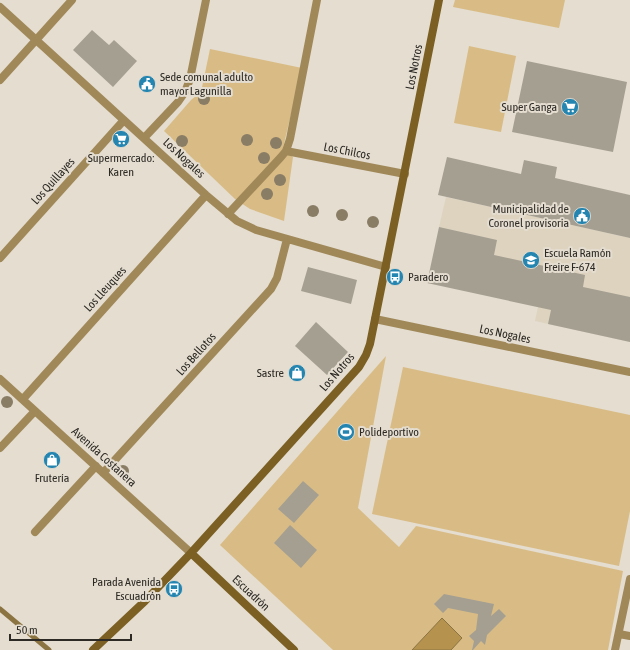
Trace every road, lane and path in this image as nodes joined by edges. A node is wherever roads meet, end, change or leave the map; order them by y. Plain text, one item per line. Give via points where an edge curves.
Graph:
1 (72, 0) edge
2 (206, 0) edge
3 (317, 0) edge
4 (439, 0) edge
5 (0, 7) edge
6 (36, 40) junction
7 (0, 80) edge
8 (124, 120) junction
9 (144, 138) junction
10 (286, 151) junction
11 (404, 174) junction
12 (206, 194) junction
13 (228, 214) junction
14 (287, 239) junction
15 (0, 258) edge
16 (386, 267) junction
17 (375, 319) junction
18 (630, 372) edge
19 (0, 379) edge
20 (23, 399) junction
21 (35, 411) junction
22 (0, 448) edge
23 (96, 466) junction
24 (103, 473) junction
25 (35, 532) dead end
26 (191, 553) junction
27 (630, 579) edge
28 (619, 634) junction
29 (630, 636) edge
30 (93, 650) edge
31 (294, 650) edge
32 (615, 650) edge

1 - 6 street
2 - 9 street via 185,92
3 - 10 street
4 - 11 street, Los Notros
5 - 6 street, Los Nogales
6 - 7 street
6 - 8 street, Los Nogales
8 - 9 street, Los Nogales
8 - 15 street, Los Quillayes
9 - 12 street, Los Nogales
10 - 11 street, Los Chilcos
10 - 13 street
11 - 16 street, Los Notros
12 - 13 street, Los Nogales
12 - 20 street, Los Lleuques
13 - 14 street, Los Nogales via 252,228
14 - 16 street, Los Nogales
14 - 24 street, Los Bellotos via 277,278 271,289
16 - 17 street, Los Notros
17 - 18 street, Los Nogales
17 - 26 street, Los Notros via 368,350 359,367
19 - 20 street, Avenida Costanera
20 - 21 street, Avenida Costanera
21 - 22 street
21 - 23 street, Avenida Costanera
23 - 24 street, Avenida Costanera
23 - 25 street
24 - 26 street, Avenida Costanera
26 - 30 street, Los Notros
26 - 31 street, Escuadrón
27 - 28 street
28 - 29 street
28 - 32 street

